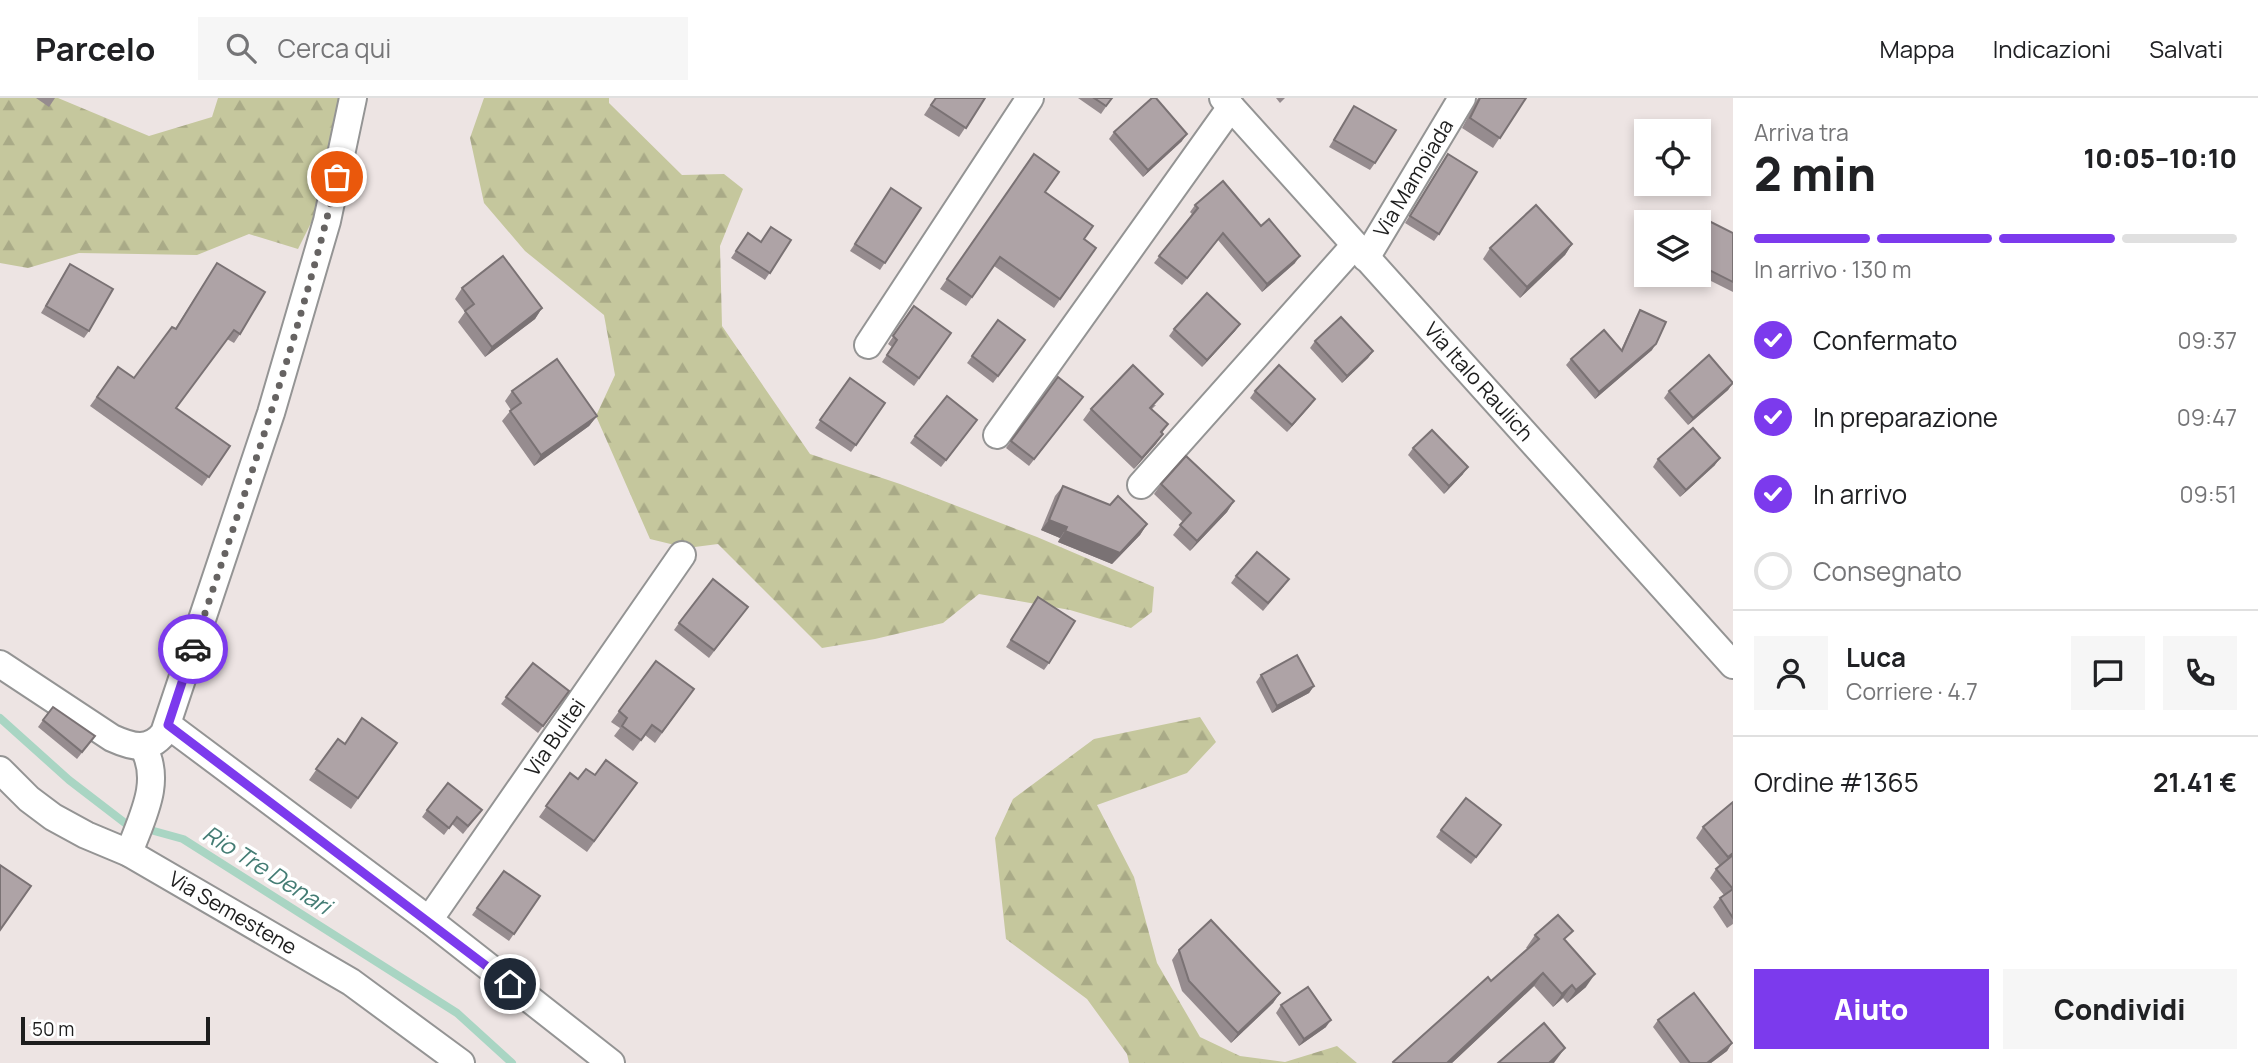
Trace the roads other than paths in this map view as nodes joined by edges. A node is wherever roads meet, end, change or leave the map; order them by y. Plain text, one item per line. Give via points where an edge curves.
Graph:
1 (353, 98) edge
2 (1030, 98) edge
3 (1462, 98) edge
4 (1227, 102) edge
5 (1360, 251) junction
6 (867, 345) dead end
7 (997, 435) dead end
8 (1141, 485) dead end
9 (682, 555) dead end
10 (0, 664) edge
11 (1733, 665) edge
12 (168, 725) junction
13 (143, 747) junction
14 (0, 770) edge
15 (129, 853) junction
16 (429, 920) junction
17 (461, 1063) edge
18 (611, 1063) edge

1 - 12 street via 327,221 294,339
2 - 6 street
3 - 5 street, Via Mamoiada
4 - 5 street, Via Italo Raulich
4 - 7 street
5 - 8 street, Via Mamoiada
5 - 11 street, Via Italo Raulich
9 - 16 street, Via Bultei
10 - 13 street via 112,738
12 - 13 street via 160,739
12 - 16 street
13 - 15 street via 152,766 152,788
14 - 15 street, Via Semestene via 53,817
15 - 17 street, Via Semestene via 351,982
16 - 18 street

